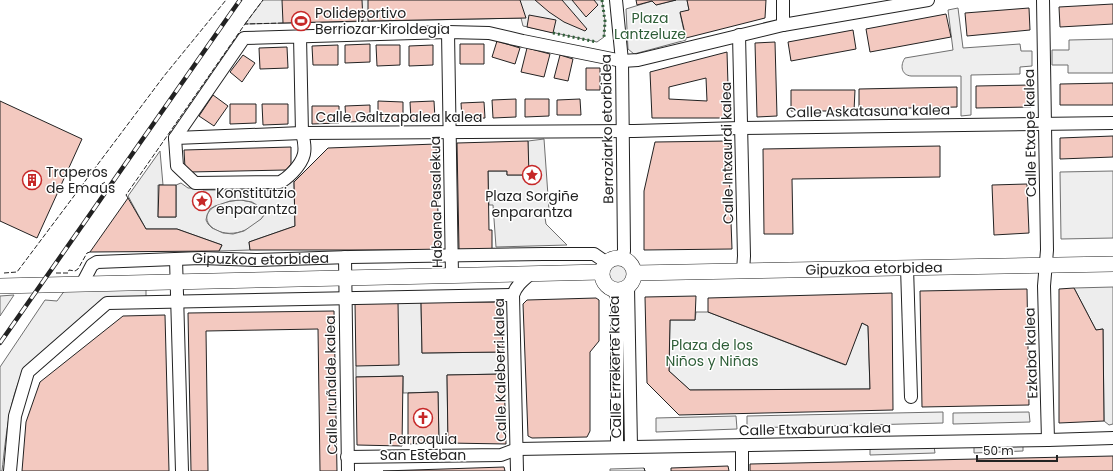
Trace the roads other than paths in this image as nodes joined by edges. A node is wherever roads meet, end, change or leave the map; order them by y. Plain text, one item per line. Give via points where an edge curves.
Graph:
1 (616, 0) edge
2 (783, 0) edge
3 (928, 0) edge
4 (1043, 0) edge
5 (783, 25) junction
6 (448, 32) junction
7 (739, 35) junction
8 (300, 36) junction
9 (622, 61) junction
10 (1113, 123) edge
11 (1044, 124) junction
12 (741, 128) junction
13 (623, 131) junction
14 (450, 132) junction
15 (302, 133) junction
16 (176, 138) junction
17 (484, 255) junction
18 (452, 256) junction
19 (345, 257) junction
20 (176, 258) junction
21 (622, 258) junction
22 (1113, 264) edge
23 (1045, 266) junction
24 (605, 268) junction
25 (907, 268) junction
26 (743, 271) junction
27 (635, 273) junction
28 (529, 275) junction
29 (452, 276) junction
30 (485, 276) junction
31 (346, 278) junction
32 (177, 281) junction
33 (82, 284) junction
34 (0, 286) edge
35 (628, 287) junction
36 (613, 289) junction
37 (513, 295) junction
38 (345, 299) junction
39 (178, 302) junction
40 (911, 396) dead end
41 (1113, 438) edge
42 (1048, 440) junction
43 (742, 445) junction
44 (632, 446) junction
45 (618, 447) junction
46 (517, 449) junction
47 (347, 457) junction
48 (10, 471) edge
49 (182, 471) edge
50 (348, 471) edge
51 (517, 471) edge
52 (742, 471) edge

1 - 9 street, Berroziarko etorbidea
2 - 5 street
3 - 5 street
4 - 11 street, Calle Etxape kalea
5 - 7 street
6 - 8 street
6 - 9 street via 489,32
6 - 14 street, Habana Pasalekua
7 - 9 street via 642,59
7 - 12 street, Calle Intxaurdi kalea
8 - 15 street
8 - 16 street via 244,38
9 - 13 street, Berroziarko etorbidea
10 - 11 street, Calle Askatasuna kalea
11 - 12 street, Calle Askatasuna kalea
11 - 23 street, Calle Etxape kalea via 1047,250
12 - 13 street, Calle Askatasuna kalea
12 - 26 street, Calle Intxaurdi kalea
13 - 14 street, Calle Galtzapalea kalea
13 - 21 street, Berroziarko etorbidea
14 - 15 street, Calle Galtzapalea kalea
14 - 18 street, Habana Pasalekua
15 - 16 street, Calle Galtzapalea kalea
15 - 16 street via 305,144 304,157 280,182 195,183 177,166
17 - 18 street, Gipuzkoa etorbidea
17 - 24 street, Gipuzkoa etorbidea via 594,254
17 - 30 street
18 - 19 street, Gipuzkoa etorbidea
18 - 29 street, Habana Pasalekua
19 - 20 street, Gipuzkoa etorbidea via 257,260
19 - 31 street, Gipuzkoa etorbidea
20 - 32 street, Gipuzkoa etorbidea
20 - 33 street, Gipuzkoa etorbidea via 97,262 92,265
21 - 24 main road, Gipuzkoa etorbidea via 611,260
21 - 27 main road via 631,264
22 - 23 main road, Gipuzkoa etorbidea
23 - 25 main road, Gipuzkoa etorbidea
23 - 42 street, Ezkaba kalea
24 - 28 main road, Gipuzkoa etorbidea
24 - 36 main road via 605,283
25 - 26 main road, Gipuzkoa etorbidea
25 - 40 street
26 - 27 main road, Gipuzkoa etorbidea
27 - 35 main road
28 - 30 main road, Gipuzkoa etorbidea
28 - 37 street, Calle Kaleberri kalea via 515,288
29 - 30 main road, Gipuzkoa etorbidea
29 - 31 main road, Gipuzkoa etorbidea
31 - 32 main road, Gipuzkoa etorbidea
31 - 38 street, Gipuzkoa etorbidea
32 - 33 main road, Gipuzkoa etorbidea
32 - 39 street, Gipuzkoa etorbidea
33 - 34 main road, Gipuzkoa etorbidea
35 - 36 main road via 623,290
35 - 44 street, Calle Errekerte kalea
36 - 45 street, Calle Errekerte kalea via 616,297
37 - 38 street
37 - 46 street, Calle Kaleberri kalea
38 - 39 street
38 - 47 street, Calle Iruñalde kalea
39 - 48 street via 107,303 28,372 15,416
39 - 49 street, Gipuzkoa etorbidea
41 - 42 street, Calle Etxaburua kalea
42 - 43 street, Calle Etxaburua kalea
43 - 44 street, Calle Etxaburua kalea
43 - 52 street
44 - 45 street, Calle Etxaburua kalea
45 - 46 street, Calle Etxaburua kalea
46 - 47 street, Calle Etxaburua kalea via 501,455
46 - 51 street, Calle Kaleberri kalea
47 - 50 street, Calle Iruñalde kalea

